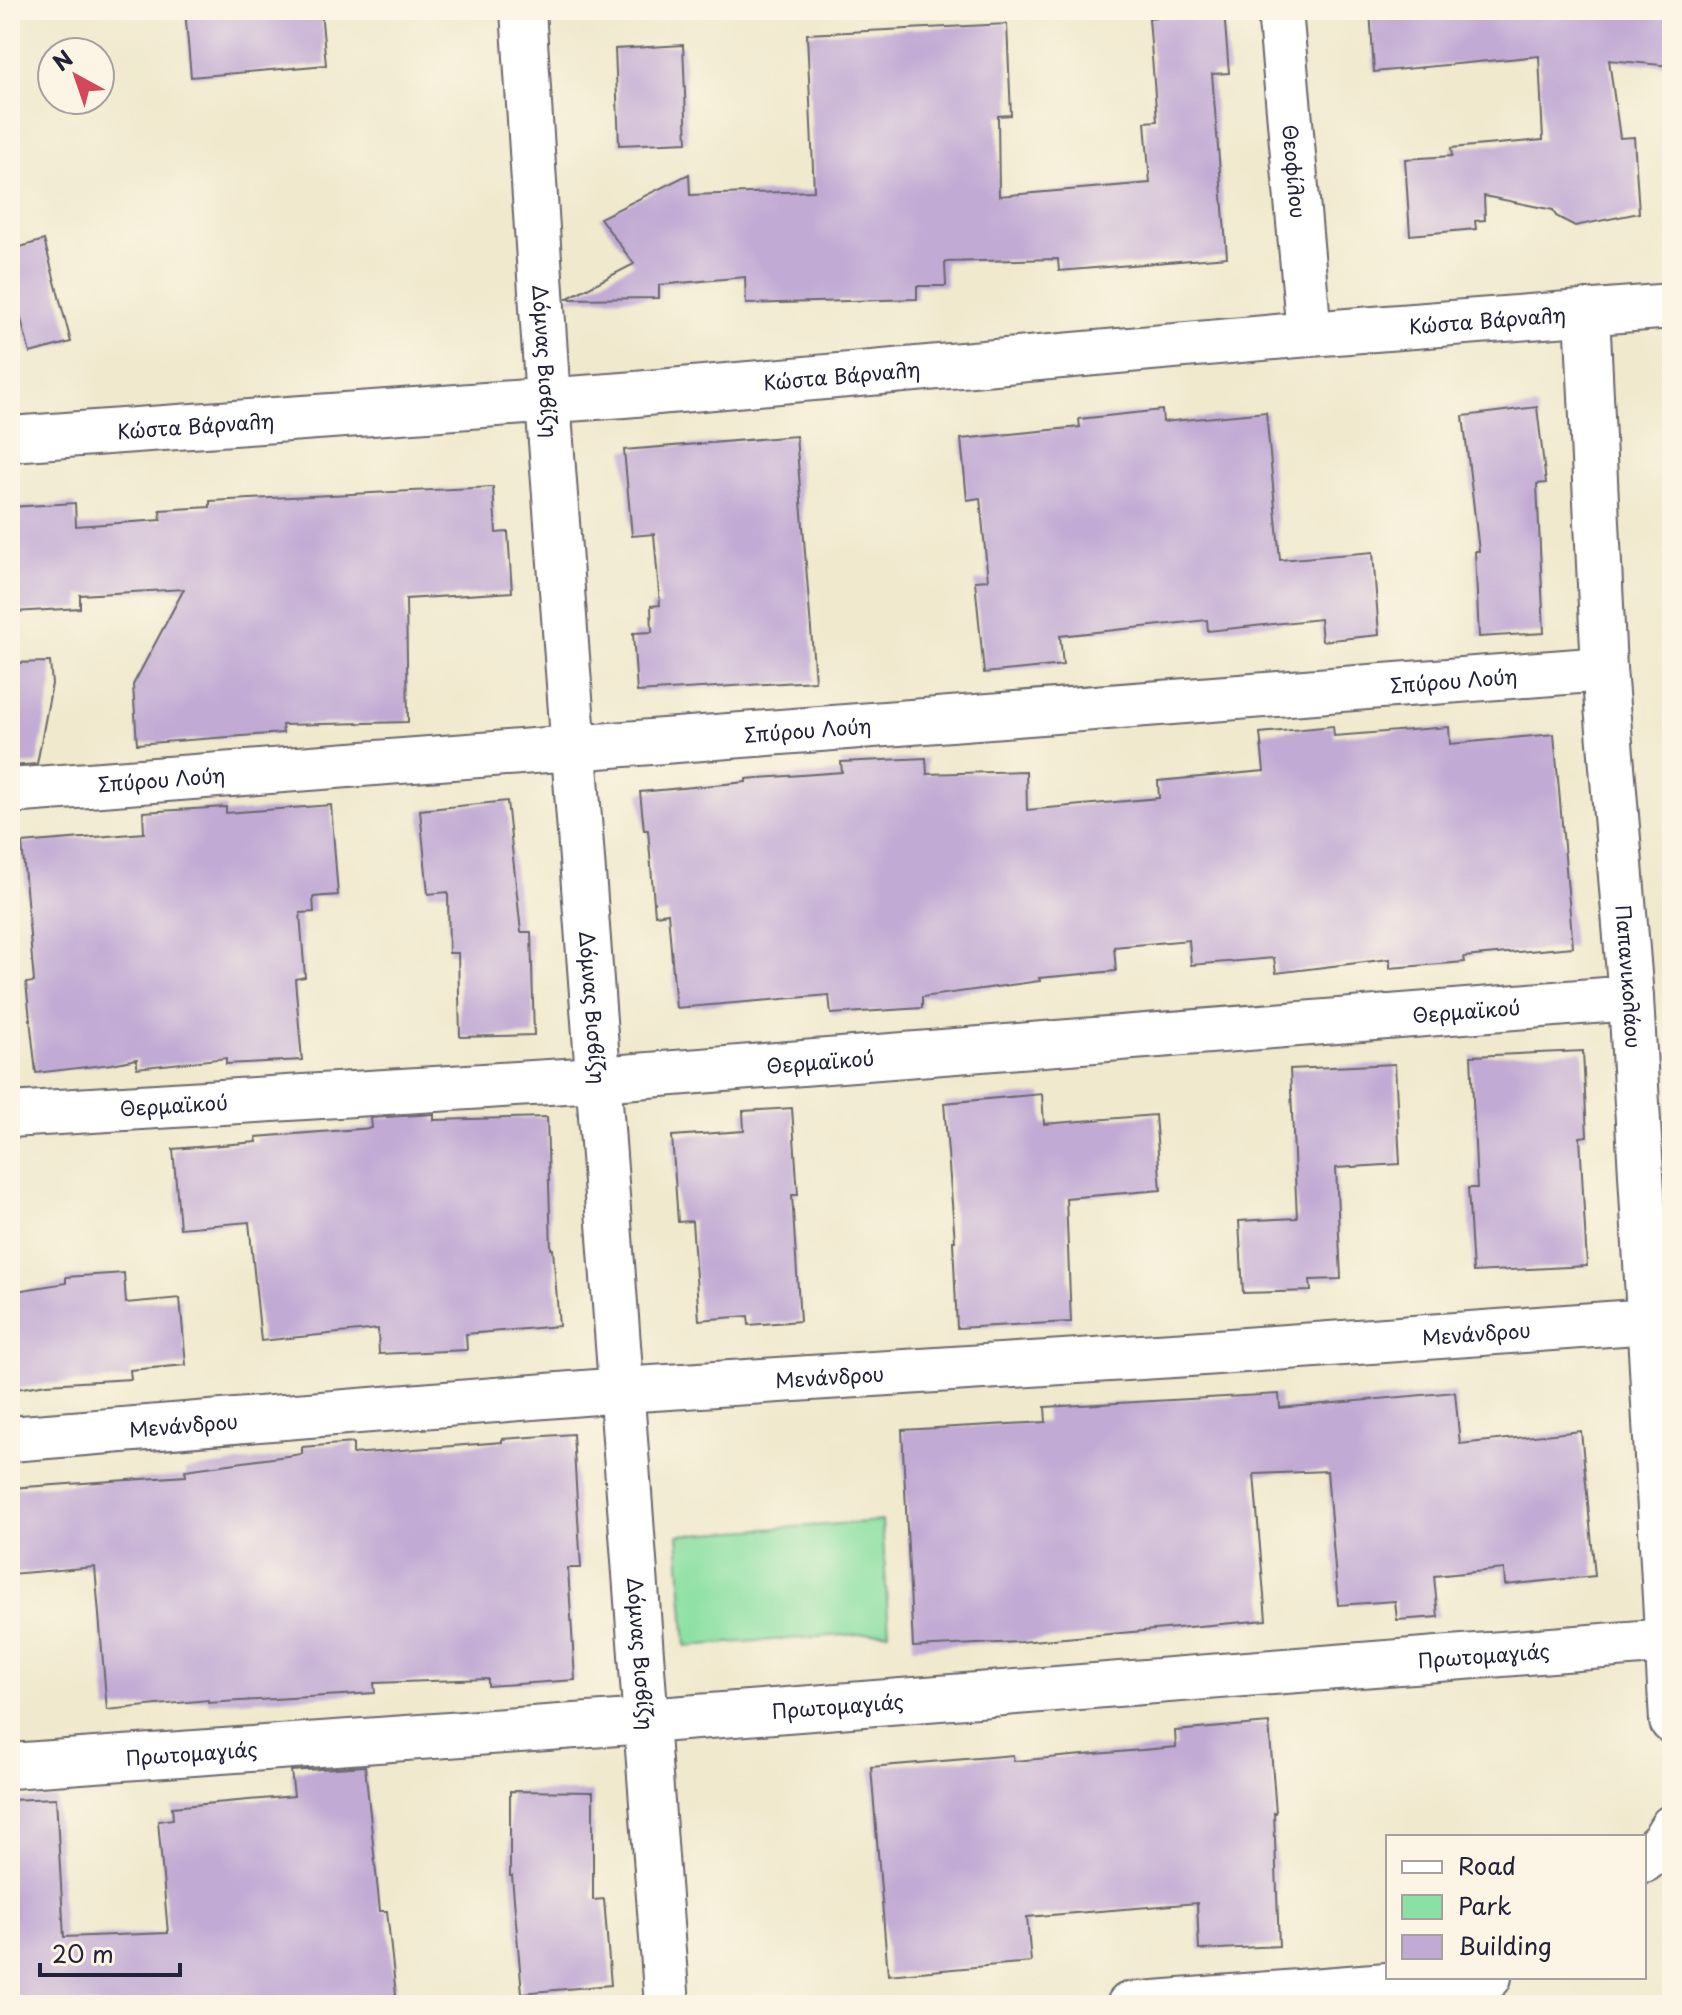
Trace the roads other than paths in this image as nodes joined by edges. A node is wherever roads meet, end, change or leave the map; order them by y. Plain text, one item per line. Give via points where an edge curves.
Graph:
1 (523, 10) edge
2 (1280, 10) edge
3 (1672, 306) edge
4 (1587, 312) junction
5 (1309, 334) junction
6 (548, 401) junction
7 (10, 439) edge
8 (1604, 669) junction
9 (574, 750) junction
10 (10, 791) edge
11 (1631, 998) junction
12 (598, 1079) junction
13 (10, 1115) edge
14 (1650, 1321) junction
15 (621, 1390) junction
16 (10, 1439) edge
17 (1667, 1641) junction
18 (646, 1721) junction
19 (1672, 1721) edge
20 (10, 1766) edge
21 (1672, 1827) edge
22 (1646, 1858) edge
23 (1463, 1979) edge
24 (667, 2005) edge
25 (1129, 2005) edge

1 - 6 street, Δόμνας Βισβίζη
2 - 5 street, Θεοφίλου
3 - 4 street, Κώστα Βάρναλη
4 - 5 street, Κώστα Βάρναλη
4 - 8 street, Παπανικολάου
5 - 6 street, Κώστα Βάρναλη
6 - 7 street, Κώστα Βάρναλη
6 - 9 street, Δόμνας Βισβίζη
8 - 9 street, Σπύρου Λούη
8 - 11 street, Παπανικολάου
9 - 10 street, Σπύρου Λούη
9 - 12 street, Δόμνας Βισβίζη
11 - 12 street, Θερμαϊκού
11 - 14 street, Παπανικολάου
12 - 13 street, Θερμαϊκού
12 - 15 street, Δόμνας Βισβίζη
14 - 15 street, Μενάνδρου
14 - 17 street, Παπανικολάου
15 - 16 street, Μενάνδρου
15 - 18 street, Δόμνας Βισβίζη
17 - 18 street, Πρωτομαγιάς
17 - 19 street, Παπανικολάου
18 - 20 street, Πρωτομαγιάς
18 - 24 street, Δόμνας Βισβίζη
21 - 22 street
23 - 25 street

